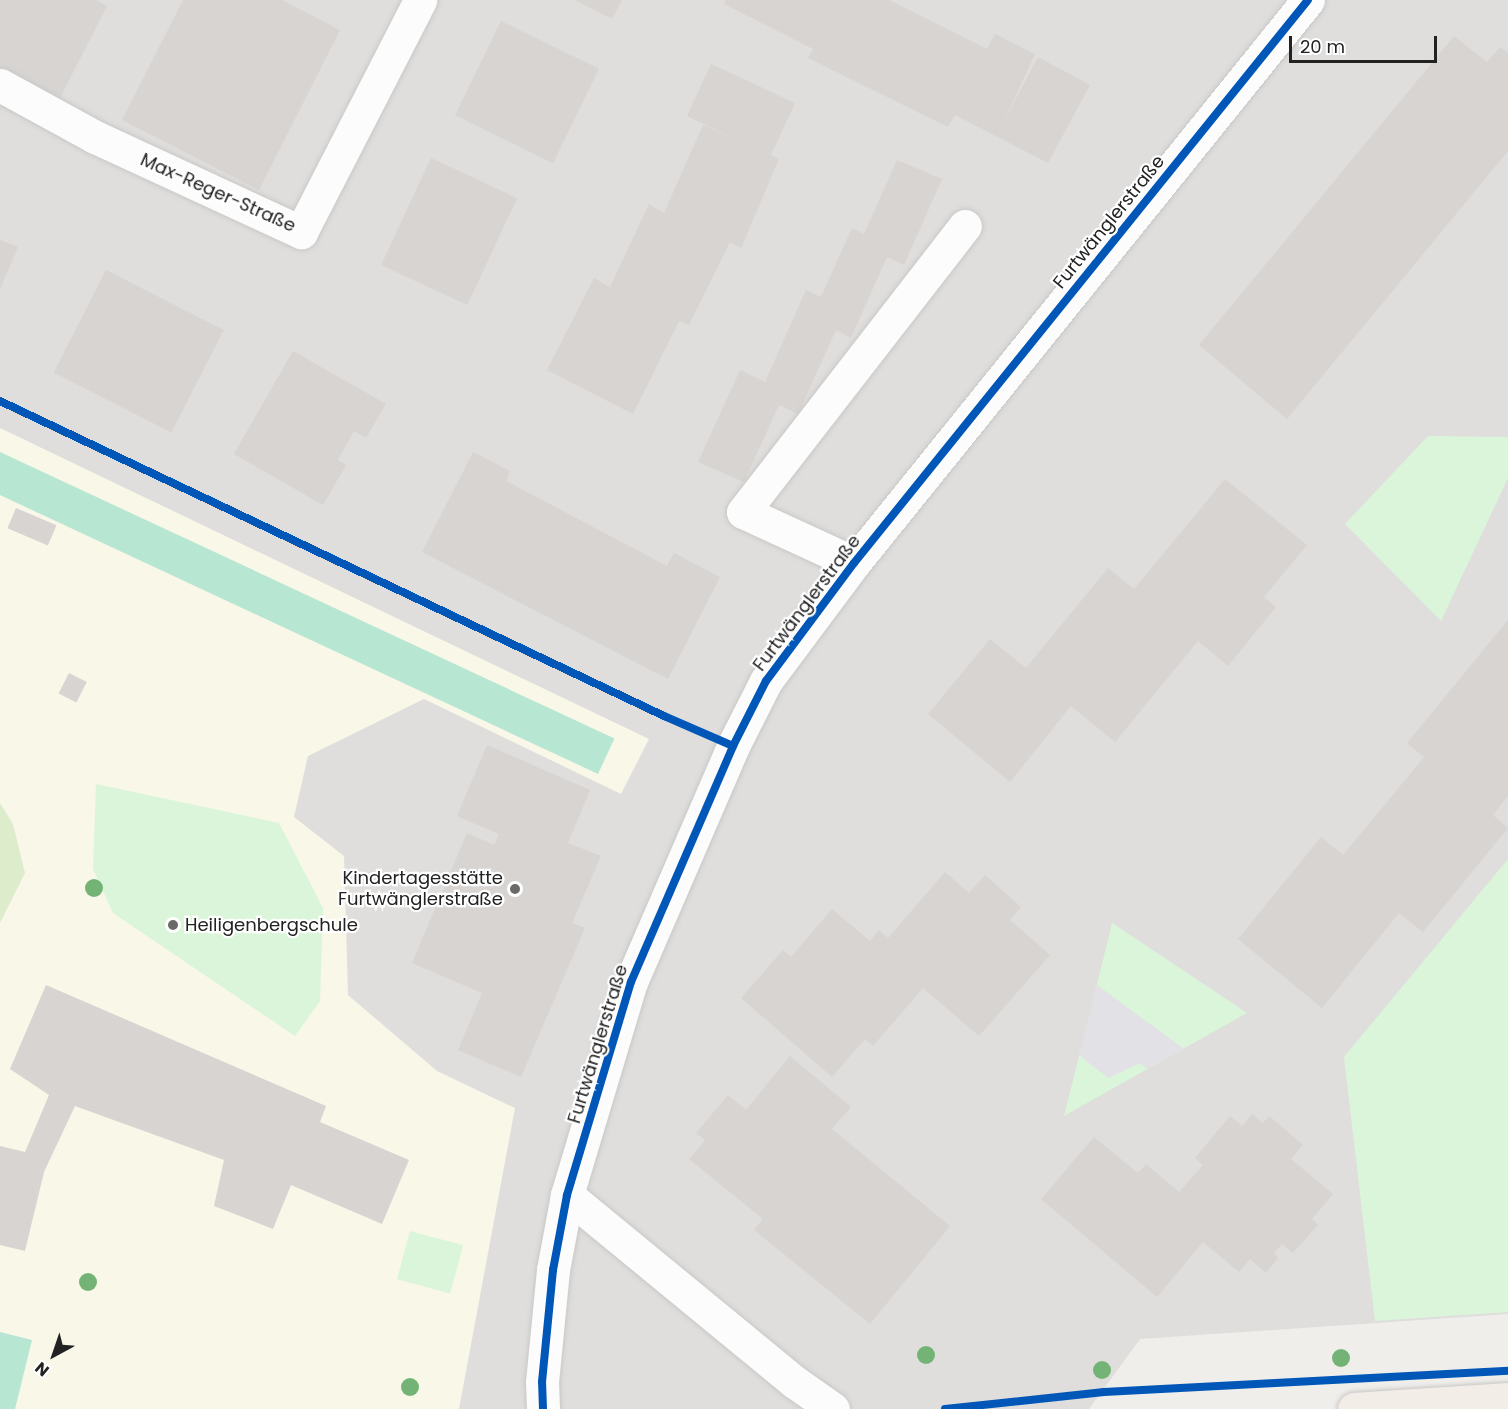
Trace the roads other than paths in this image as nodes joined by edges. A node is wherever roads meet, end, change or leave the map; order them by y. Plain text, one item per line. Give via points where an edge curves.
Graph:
1 (420, 0) edge
2 (1308, 0) edge
3 (0, 85) edge
4 (965, 226) dead end
5 (854, 564) junction
6 (567, 1195) junction
7 (1508, 1399) edge
8 (543, 1409) edge
9 (832, 1409) edge
10 (1354, 1409) edge

1 - 3 street, Max-Reger-Straße via 301,232 95,137
2 - 5 street, Furtwänglerstraße
4 - 5 street via 743,512
5 - 6 street, Furtwänglerstraße via 766,681 733,746 631,982
6 - 8 street, Furtwänglerstraße via 552,1270
6 - 9 street
7 - 10 main road

